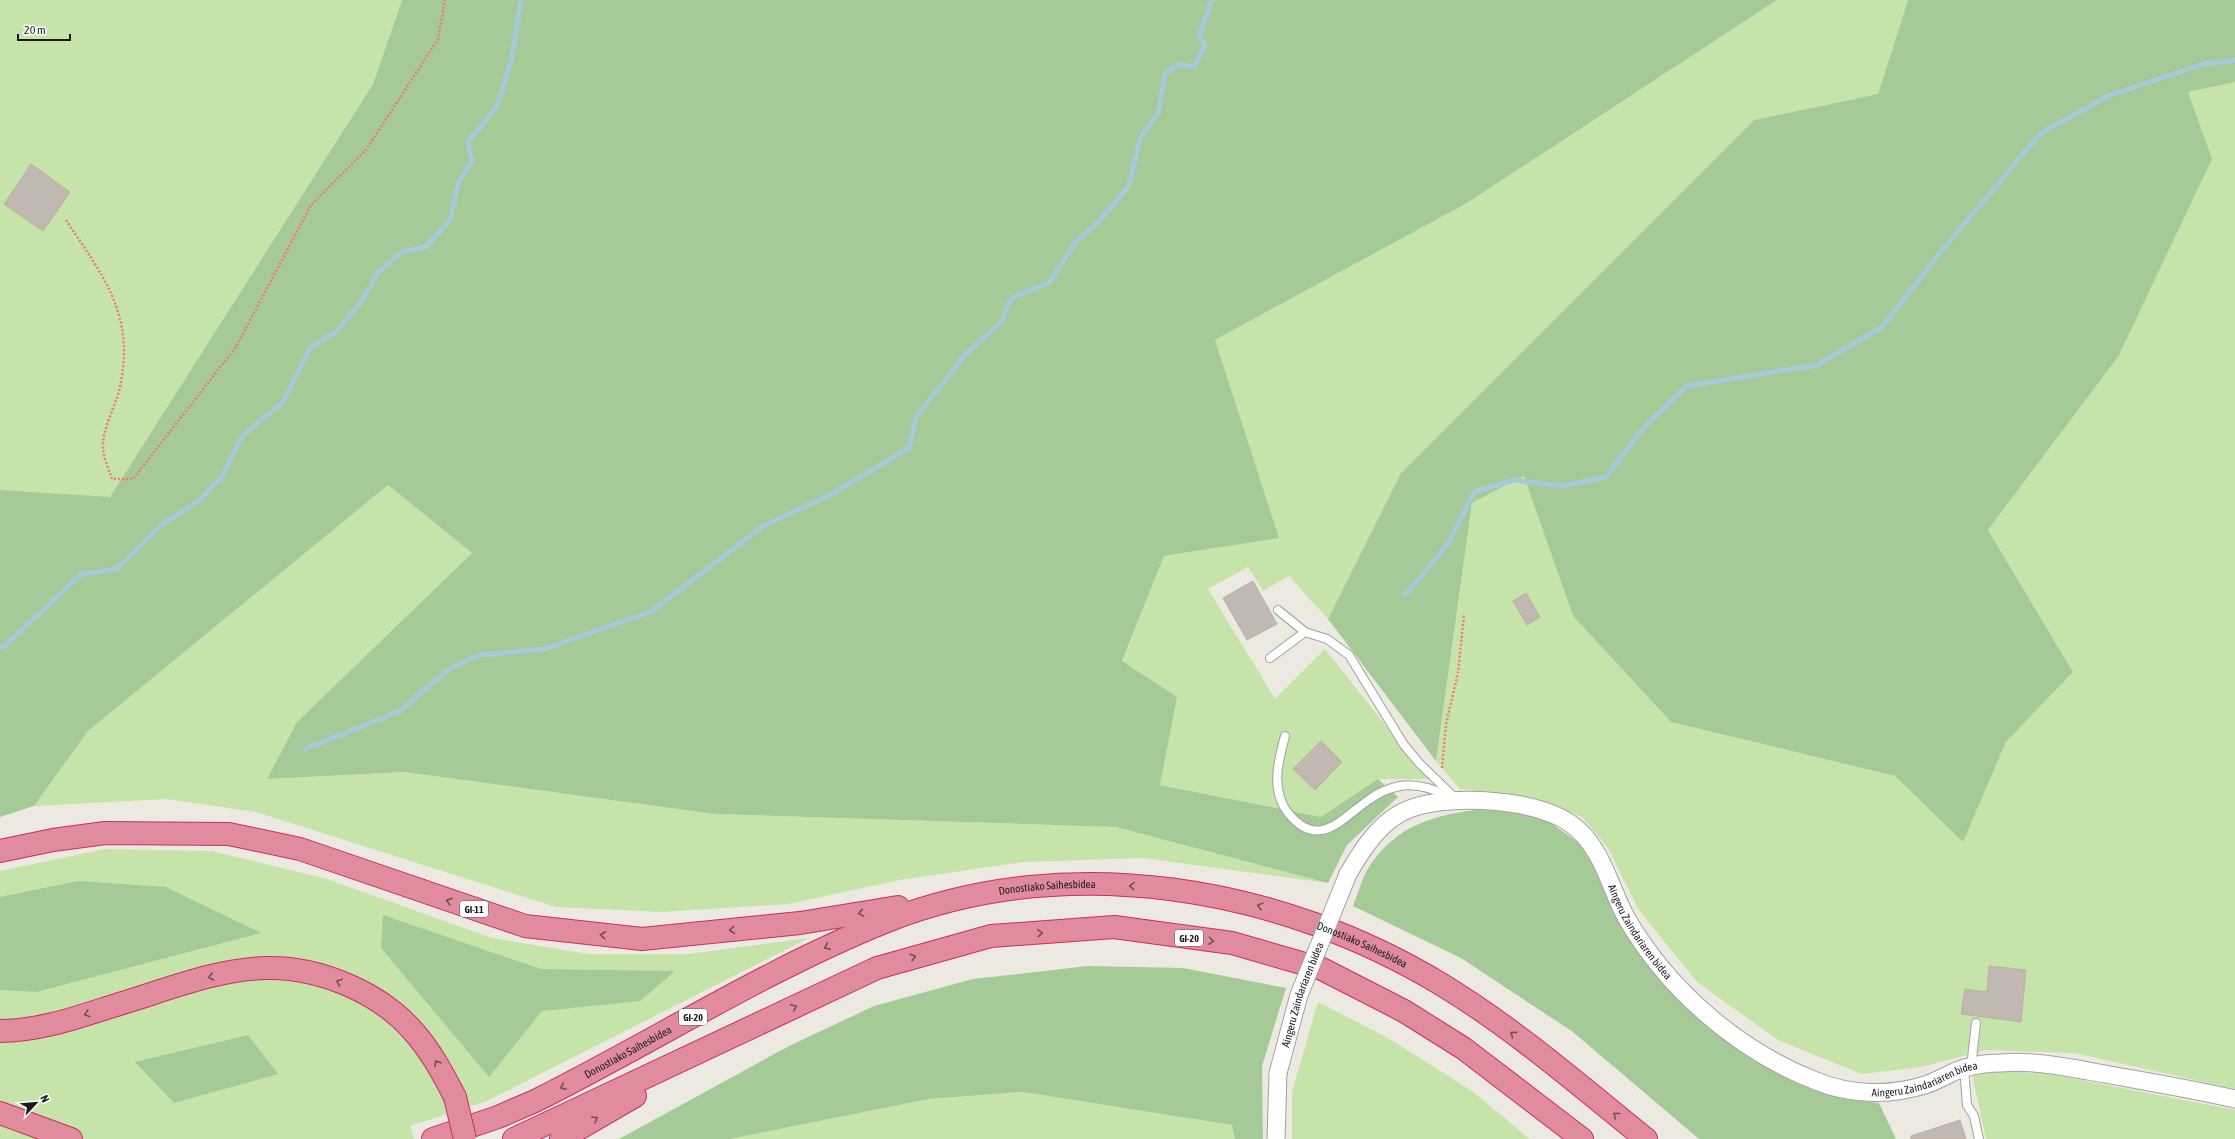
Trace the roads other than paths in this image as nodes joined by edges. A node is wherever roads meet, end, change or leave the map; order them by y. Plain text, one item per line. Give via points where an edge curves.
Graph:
1 (1278, 610) dead end
2 (1305, 632) junction
3 (1270, 658) dead end
4 (1285, 736) dead end
5 (1459, 802) junction
6 (0, 851) edge
7 (955, 898) junction
8 (1976, 1023) dead end
9 (758, 1024) junction
10 (0, 1030) edge
11 (1968, 1068) junction
12 (2235, 1099) edge
13 (0, 1113) edge
14 (71, 1139) edge
15 (433, 1139) edge
16 (465, 1139) edge
17 (514, 1139) edge
18 (561, 1139) edge
19 (1276, 1139) edge
20 (1582, 1139) edge
21 (1646, 1139) edge
22 (1979, 1139) edge

1 - 2 lane
2 - 3 lane
2 - 5 lane via 1327,639 1349,655 1404,745
4 - 5 lane via 1277,765 1278,793 1287,812 1297,824 1313,831 1329,828 1346,819 1371,797 1402,786 1431,789
5 - 11 street, Aingeru Zaindariaren bidea via 1481,800 1519,805 1549,812 1572,825 1593,846 1626,916 1643,944 1688,996 1710,1018 1759,1052 1790,1069 1817,1082 1853,1092 1888,1092 1925,1085
5 - 19 street, Aingeru Zaindariaren bidea, bridge via 1411,808 1384,825 1363,846 1348,874 1299,995 1278,1073
7 -> 6 highway, GI-11 via 800,923 642,939 525,926 300,849 229,834 105,833
7 -> 15 highway, Donostiako Saihesbidea / GI-20 via 890,920 826,947 535,1101 498,1117
21 -> 7 highway, Donostiako Saihesbidea / GI-20 via 1487,1014 1445,987 1371,946 1297,917 1221,897 1144,886 1045,886
8 - 11 lane
9 - 17 highway, GI-20
18 -> 9 highway
9 -> 20 highway, GI-20 via 877,968 991,936 1114,927 1232,944 1322,969 1404,1011 1462,1048
16 -> 10 highway, bridge via 455,1097 437,1062 413,1030 382,1004 346,985 308,972 267,968 228,973 189,982 56,1023
11 - 12 street, Aingeru Zaindariaren bidea via 2002,1062 2054,1065
11 - 22 lane via 1967,1105 1974,1116
13 - 14 highway

